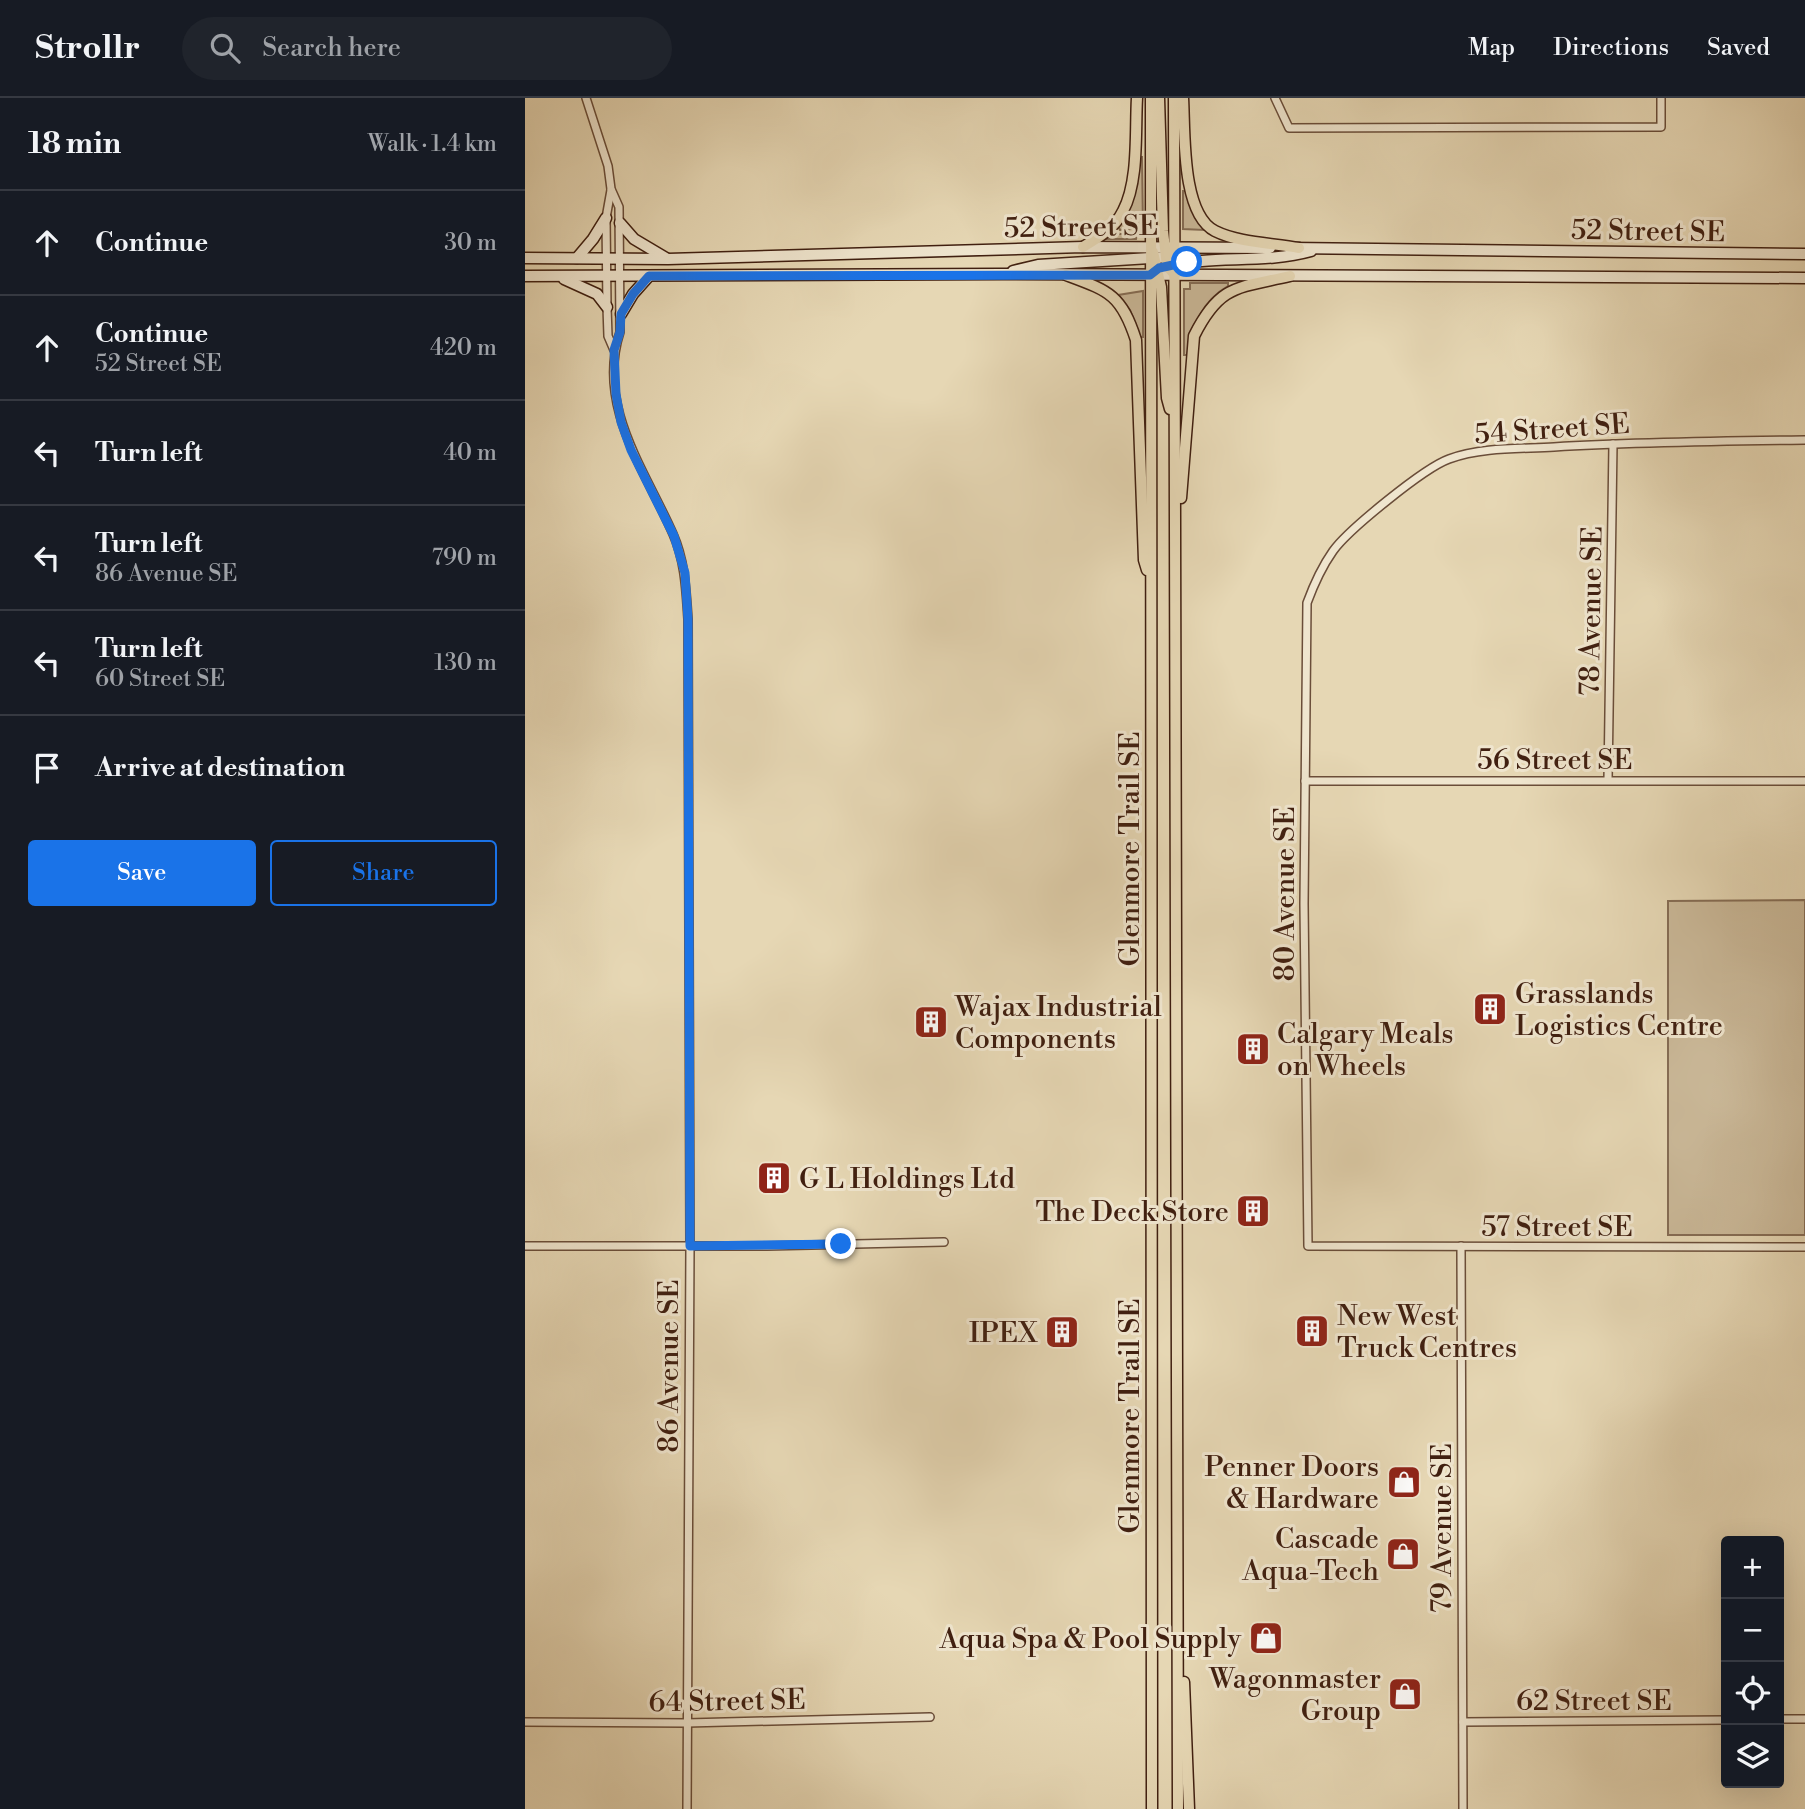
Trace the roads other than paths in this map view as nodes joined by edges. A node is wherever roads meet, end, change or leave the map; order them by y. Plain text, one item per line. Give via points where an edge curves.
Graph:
1 (586, 98) edge
2 (1137, 98) edge
3 (1151, 98) edge
4 (1159, 98) edge
5 (1174, 98) edge
6 (1183, 98) edge
7 (1275, 98) edge
8 (1661, 98) edge
9 (611, 189) junction
10 (606, 218) junction
11 (620, 223) junction
12 (1083, 247) junction
13 (1299, 248) junction
14 (1324, 248) junction
15 (1805, 254) edge
16 (525, 258) edge
17 (576, 258) junction
18 (607, 259) junction
19 (620, 259) junction
20 (668, 259) junction
21 (1162, 261) junction
22 (1000, 274) junction
23 (1066, 275) junction
24 (525, 276) edge
25 (559, 276) junction
26 (607, 276) junction
27 (620, 276) junction
28 (649, 276) junction
29 (1290, 276) junction
30 (1805, 278) edge
31 (607, 307) junction
32 (621, 314) junction
33 (614, 350) junction
34 (1805, 440) edge
35 (1613, 444) junction
36 (1174, 524) junction
37 (1334, 549) joint
38 (1151, 582) junction
39 (1608, 780) junction
40 (1305, 781) junction
41 (1805, 781) edge
42 (944, 1242) dead end
43 (525, 1246) edge
44 (690, 1246) junction
45 (1308, 1246) joint
46 (1461, 1246) junction
47 (1805, 1247) edge
48 (1176, 1622) junction
49 (930, 1717) dead end
50 (1784, 1719) edge
51 (1805, 1719) edge
52 (1721, 1720) edge
53 (525, 1722) edge
54 (1463, 1722) junction
55 (687, 1723) junction
56 (687, 1809) edge
57 (1152, 1809) edge
58 (1178, 1809) edge
59 (1189, 1809) edge
60 (1463, 1809) edge

1 - 9 street, 86 Avenue SE
2 - 12 main road via 1133,178 1123,214 1101,237
3 - 21 main road, Glenmore Trail SE
4 - 21 main road
5 - 21 main road, Glenmore Trail SE
6 - 13 main road via 1189,184 1200,216 1212,229 1229,236
7 - 8 street via 1289,128 1661,127
9 - 10 street, 86 Avenue SE
9 - 11 street, 86 Avenue SE
10 - 17 main road
10 - 18 street, 86 Avenue SE
11 - 19 street, 86 Avenue SE
11 - 20 main road via 634,239
12 - 20 main road, 52 Street SE
12 - 21 main road, 52 Street SE
13 - 14 main road, 52 Street SE
13 - 21 main road, 52 Street SE
14 - 15 main road, 52 Street SE
14 - 21 main road via 1287,258
16 - 17 main road, 52 Street SE
17 - 18 main road, 52 Street SE
18 - 19 main road, 52 Street SE
18 - 26 street, 86 Avenue SE
19 - 20 main road, 52 Street SE
19 - 27 street, 86 Avenue SE
21 - 22 main road via 1038,265
21 - 23 main road, 52 Street SE
21 - 29 main road, 52 Street SE
21 - 36 main road, Glenmore Trail SE via 1174,419
21 - 38 main road, Glenmore Trail SE
22 - 23 main road, 52 Street SE
22 - 28 main road, 52 Street SE
23 - 38 main road via 1113,296 1125,308 1136,340 1144,560
24 - 25 main road, 52 Street SE
25 - 26 main road, 52 Street SE
25 - 31 main road via 597,294
26 - 27 main road, 52 Street SE
26 - 31 street, 86 Avenue SE
27 - 28 main road, 52 Street SE
27 - 32 street, 86 Avenue SE
28 - 32 main road
29 - 30 main road, 52 Street SE
29 - 36 main road via 1226,294 1205,314 1194,336 1180,503
31 - 33 street, 86 Avenue SE via 608,337
32 - 33 street, 86 Avenue SE
33 - 44 street, 86 Avenue SE via 621,422 674,536 687,596
34 - 35 street, 54 Street SE
35 - 37 street, 54 Street SE via 1475,452 1448,459 1429,468
35 - 39 street, 78 Avenue SE
36 - 48 main road, Glenmore Trail SE
37 - 40 street, 80 Avenue SE via 1316,577 1307,603
38 - 57 main road, Glenmore Trail SE
39 - 40 street, 56 Street SE
39 - 41 street, 56 Street SE
40 - 45 street, 80 Avenue SE
42 - 44 street
43 - 44 street
44 - 55 street, 86 Avenue SE
45 - 46 street, 57 Street SE
46 - 47 street, 57 Street SE
46 - 54 street, 79 Avenue SE
48 - 58 main road, Glenmore Trail SE
48 - 59 main road via 1183,1661
49 - 55 street, 64 Street SE
50 - 51 street
52 - 54 street, 62 Street SE
53 - 55 street, 64 Street SE
54 - 60 street, 79 Avenue SE
55 - 56 street, 86 Avenue SE

